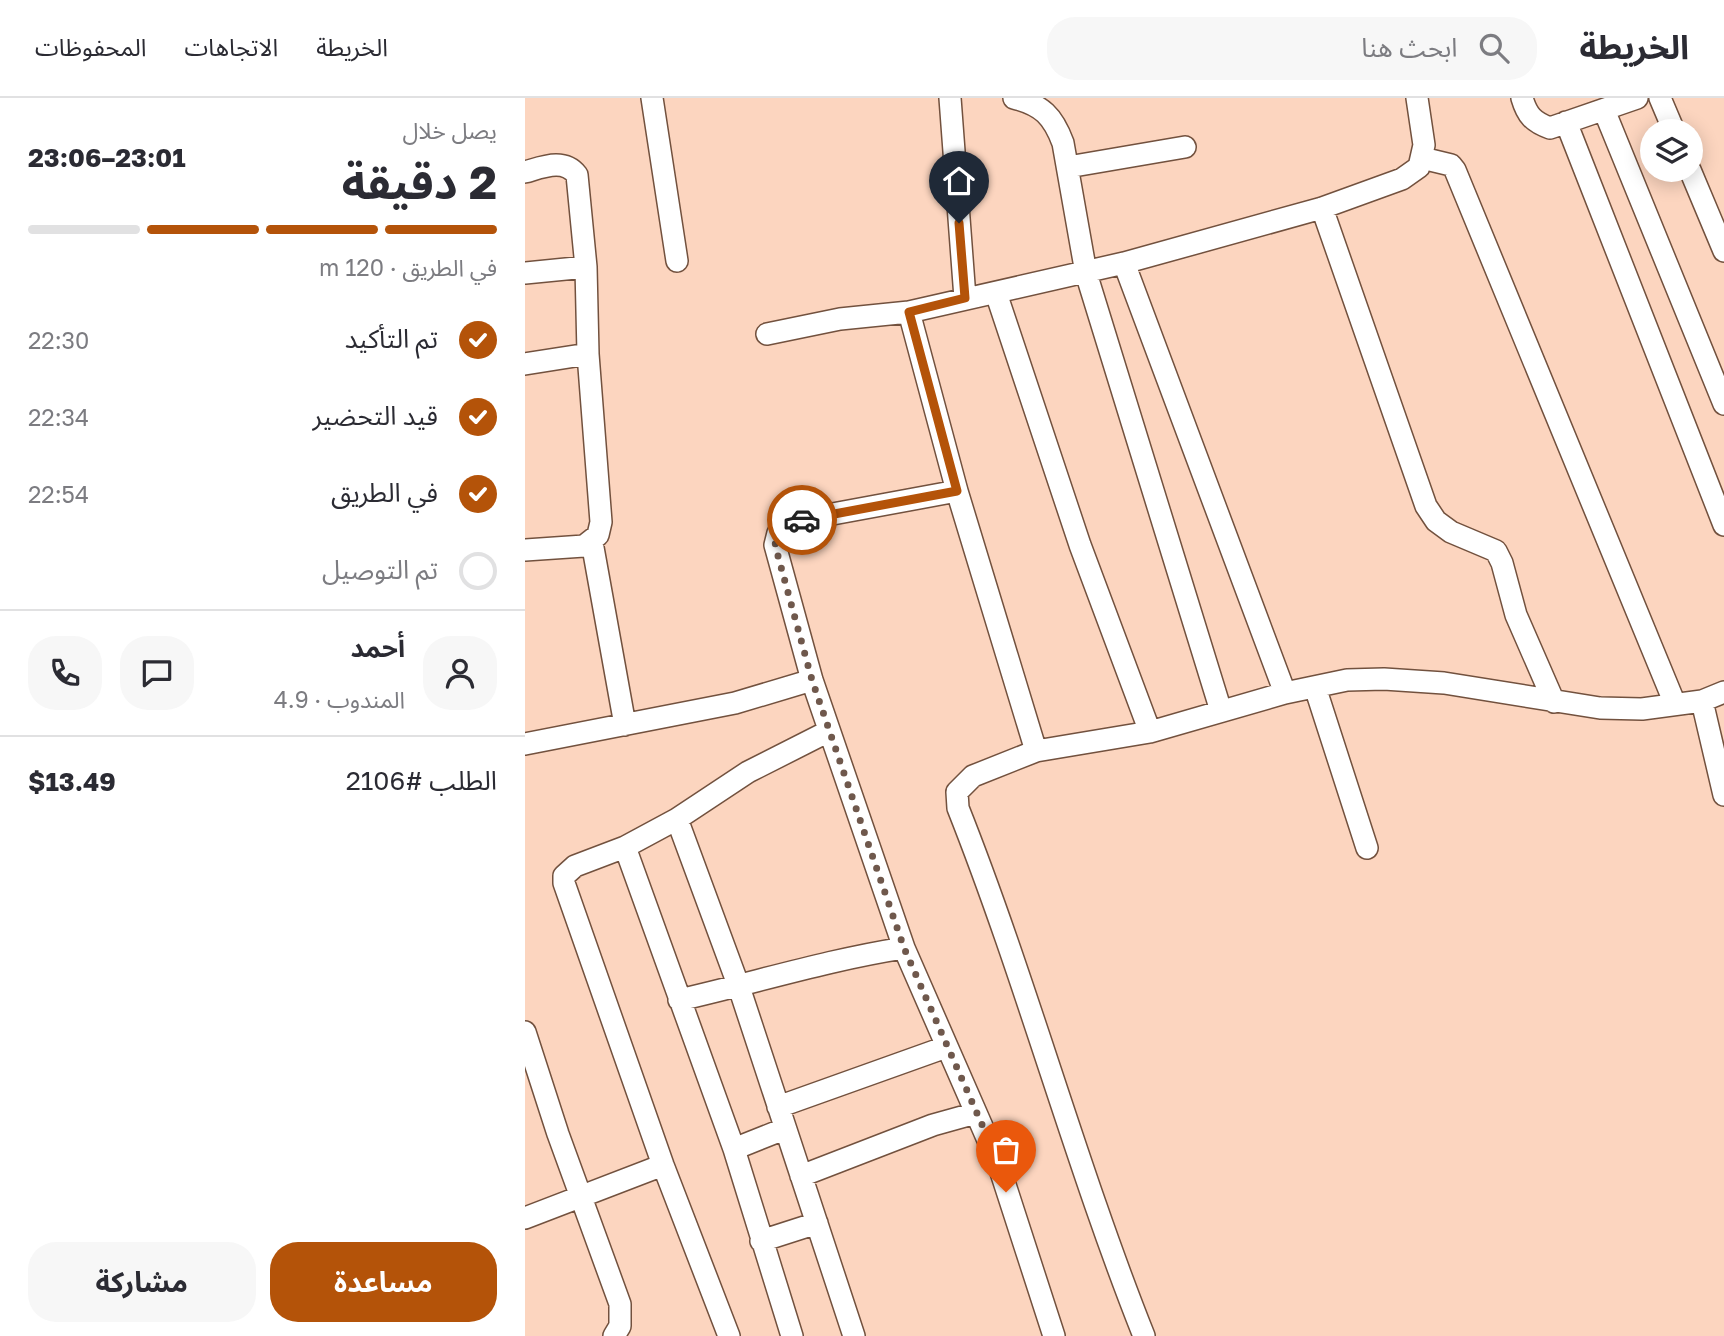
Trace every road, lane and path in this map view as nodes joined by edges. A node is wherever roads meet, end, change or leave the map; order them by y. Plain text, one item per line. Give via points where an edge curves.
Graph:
1 (652, 98) edge
2 (950, 98) edge
3 (1014, 98) edge
4 (1417, 98) edge
5 (1522, 98) edge
6 (1637, 98) edge
7 (1660, 98) edge
8 (1604, 110) junction
9 (1669, 119) edge
10 (1566, 122) junction
11 (1185, 147) dead end
12 (1422, 158) junction
13 (1068, 167) junction
14 (525, 172) edge
15 (1695, 182) edge
16 (1322, 208) junction
17 (1724, 251) edge
18 (677, 261) dead end
19 (1124, 263) junction
20 (586, 267) junction
21 (525, 273) edge
22 (1086, 273) junction
23 (996, 293) junction
24 (965, 298) junction
25 (909, 312) junction
26 (767, 334) dead end
27 (588, 354) junction
28 (525, 364) edge
29 (1724, 404) edge
30 (957, 491) junction
31 (1724, 524) edge
32 (592, 542) junction
33 (525, 550) edge
34 (812, 680) junction
35 (1315, 687) junction
36 (1724, 692) edge
37 (1285, 693) junction
38 (1702, 701) junction
39 (1554, 702) junction
40 (1675, 704) junction
41 (1221, 711) junction
42 (625, 725) junction
43 (829, 732) junction
44 (1150, 732) junction
45 (525, 744) edge
46 (1036, 751) junction
47 (1724, 794) edge
48 (677, 819) junction
49 (625, 847) junction
50 (1367, 848) dead end
51 (904, 948) junction
52 (739, 987) junction
53 (679, 1000) junction
54 (525, 1032) edge
55 (946, 1047) junction
56 (778, 1107) junction
57 (976, 1113) junction
58 (784, 1129) junction
59 (734, 1149) junction
60 (663, 1165) junction
61 (800, 1176) junction
62 (582, 1194) junction
63 (525, 1218) edge
64 (817, 1223) junction
65 (761, 1241) junction
66 (614, 1336) edge
67 (729, 1336) edge
68 (792, 1336) edge
69 (854, 1336) edge
70 (1054, 1336) edge
71 (1144, 1336) edge

1 - 18 street
2 - 24 street
3 - 13 street via 1045,111 1056,122
4 - 12 street
5 - 10 street via 1526,113 1536,123 1550,128
6 - 8 street
7 - 9 street
8 - 10 street
8 - 29 street
10 - 31 street
11 - 13 street
12 - 16 street via 1419,167 1402,178
12 - 40 street via 1455,170
13 - 22 street
14 - 20 street via 563,165 577,176
15 - 17 street
16 - 19 street
16 - 39 street via 1426,506 1451,532 1496,551 1516,615
19 - 22 street
19 - 37 street
20 - 21 street
20 - 27 street
22 - 23 street
22 - 41 street
23 - 24 street
23 - 44 street via 1080,545
24 - 25 street
25 - 26 street via 840,319
25 - 30 street
27 - 28 street
27 - 32 street via 601,522
30 - 34 street via 800,520 778,533 775,553
30 - 46 street
32 - 33 street
32 - 42 street
34 - 42 street
34 - 43 street
35 - 37 street
35 - 39 street via 1384,678
35 - 50 street
36 - 38 street
37 - 41 street
38 - 40 street
38 - 47 street
39 - 40 street via 1642,709
41 - 44 street
42 - 45 street
43 - 48 street via 748,772
43 - 51 street
44 - 46 street
46 - 71 street via 974,776 957,792 958,808 1007,936 1095,1211
48 - 49 street
48 - 52 street
49 - 53 street
49 - 60 street via 575,866 563,883
51 - 52 street via 795,970
51 - 55 street
52 - 53 street
52 - 56 street
53 - 59 street
54 - 62 street
55 - 56 street
55 - 57 street
56 - 58 street
57 - 61 street
57 - 70 street via 998,1163
58 - 59 street
58 - 61 street
59 - 65 street
60 - 62 street
60 - 67 street
61 - 64 street
62 - 63 street
62 - 66 street via 620,1304 620,1326
64 - 65 street
64 - 69 street
65 - 68 street

